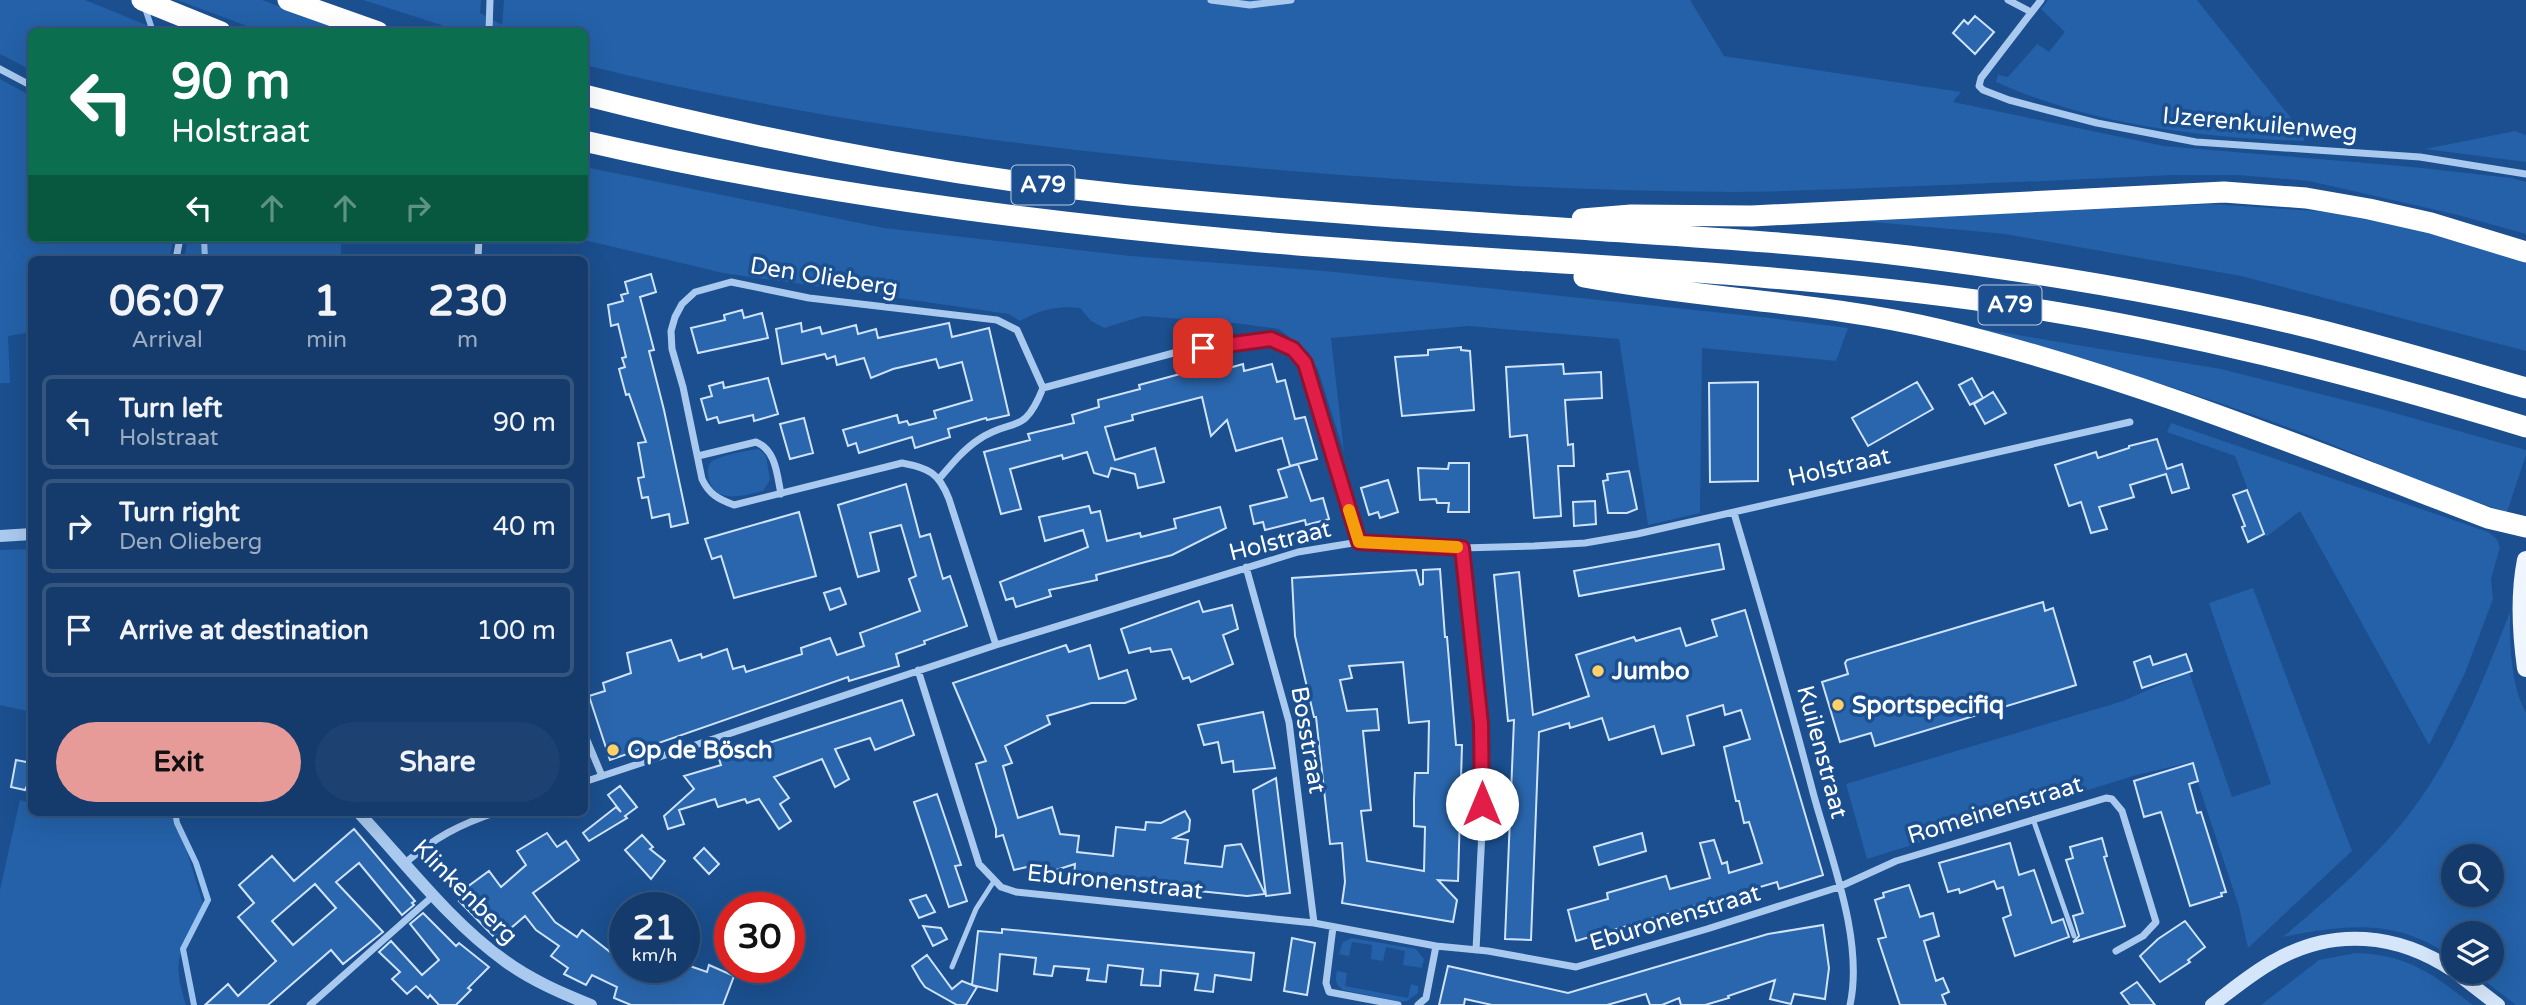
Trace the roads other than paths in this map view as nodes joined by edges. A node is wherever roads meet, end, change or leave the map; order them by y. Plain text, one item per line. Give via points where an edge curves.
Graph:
1 (142, 0) edge
2 (288, 0) edge
3 (490, 0) edge
4 (1211, 0) edge
5 (1291, 0) edge
6 (2008, 0) edge
7 (2041, 0) edge
8 (2031, 12) junction
9 (211, 28) edge
10 (367, 28) edge
11 (488, 28) edge
12 (0, 69) edge
13 (28, 84) edge
14 (588, 95) edge
15 (588, 142) edge
16 (2526, 174) edge
17 (1510, 225) junction
18 (2526, 252) edge
19 (1482, 258) junction
20 (1043, 388) junction
21 (2526, 388) edge
22 (2130, 422) dead end
23 (2526, 427) edge
24 (698, 456) junction
25 (939, 479) junction
26 (781, 494) junction
27 (1734, 513) junction
28 (2526, 527) edge
29 (28, 534) edge
30 (0, 536) edge
31 (1359, 542) junction
32 (1462, 548) junction
33 (2526, 560) edge
34 (1246, 568) junction
35 (996, 645) junction
36 (2526, 668) edge
37 (918, 670) junction
38 (588, 743) edge
39 (602, 776) junction
40 (588, 781) edge
41 (362, 816) edge
42 (484, 816) edge
43 (2033, 819) junction
44 (405, 863) junction
45 (994, 881) junction
46 (1839, 887) junction
47 (434, 895) junction
48 (1314, 923) junction
49 (1333, 927) junction
50 (2074, 936) dead end
51 (1436, 946) junction
52 (1476, 950) junction
53 (2116, 951) dead end
54 (2441, 964) edge
55 (952, 967) dead end
56 (2471, 984) edge
57 (310, 1005) edge
58 (591, 1005) edge
59 (1398, 1005) edge
60 (1418, 1005) edge
61 (1850, 1005) edge
62 (2212, 1005) edge
63 (2498, 1005) edge

1 - 9 highway
2 - 10 highway
3 - 11 street
4 - 5 street via 1250,5
6 - 8 street
7 - 8 street, IJzerenkuilenweg
8 - 16 street, IJzerenkuilenweg via 1981,78 1983,90 2097,123 2196,142 2420,157
12 - 13 street
14 - 17 highway, A79 via 806,147 1027,183
15 - 19 highway, A79 via 799,186 933,206 1239,240
17 - 18 highway, A79 via 1631,215 1752,216 2224,192 2306,198 2369,209
17 - 21 highway, A79 via 1904,256 2069,279 2307,327
19 - 23 highway, A79 via 1856,287 2104,320 2228,345
19 - 28 highway, A79 via 1625,285 1840,310 1940,330 2134,386
20 - 24 street, Den Olieberg via 1017,330 997,320 809,298 731,282 695,292 682,304 671,331
20 - 25 street via 1024,420 977,440
20 - 31 street via 1181,351 1271,339 1293,349 1305,363
22 - 27 street, Holstraat
24 - 26 street, Den Olieberg via 702,478 718,500 734,505
24 - 26 street via 756,442 764,445 771,453
25 - 26 street, Den Olieberg via 920,466 902,463
25 - 35 street
27 - 32 street, Holstraat via 1585,543
27 - 46 street, Kuilenstraat
29 - 30 street
31 - 32 street, Holstraat
31 - 34 street, Holstraat via 1298,552
32 - 52 street via 1481,724
33 - 36 main road via 2521,597
34 - 35 street, Holstraat
34 - 48 street, Bosstraat via 1290,722
35 - 37 street, Holstraat
37 - 39 street, Holstraat
37 - 45 street, Eburonenstraat via 979,864
38 - 39 street
39 - 40 street, Holstraat
41 - 44 street, Klinkenberg
42 - 44 street via 432,840
43 - 46 street, Romeinenstraat via 1896,861
43 - 50 lane
43 - 53 street, Romeinenstraat via 2099,798 2112,799 2122,811 2156,922 2143,936
44 - 47 street, Klinkenberg
45 - 48 street, Eburonenstraat via 1016,892
45 - 55 lane via 976,909
46 - 52 street, Eburonenstraat via 1576,967
46 - 61 street, Kuilenstraat via 1853,948
47 - 57 street
47 - 58 street, Klinkenberg via 506,962
48 - 49 street, Eburonenstraat
49 - 51 street, Eburonenstraat
49 - 59 street via 1326,983 1329,992
51 - 52 street, Eburonenstraat
51 - 60 street via 1426,998
54 - 62 main road via 2396,943 2339,939 2282,956
56 - 63 main road

